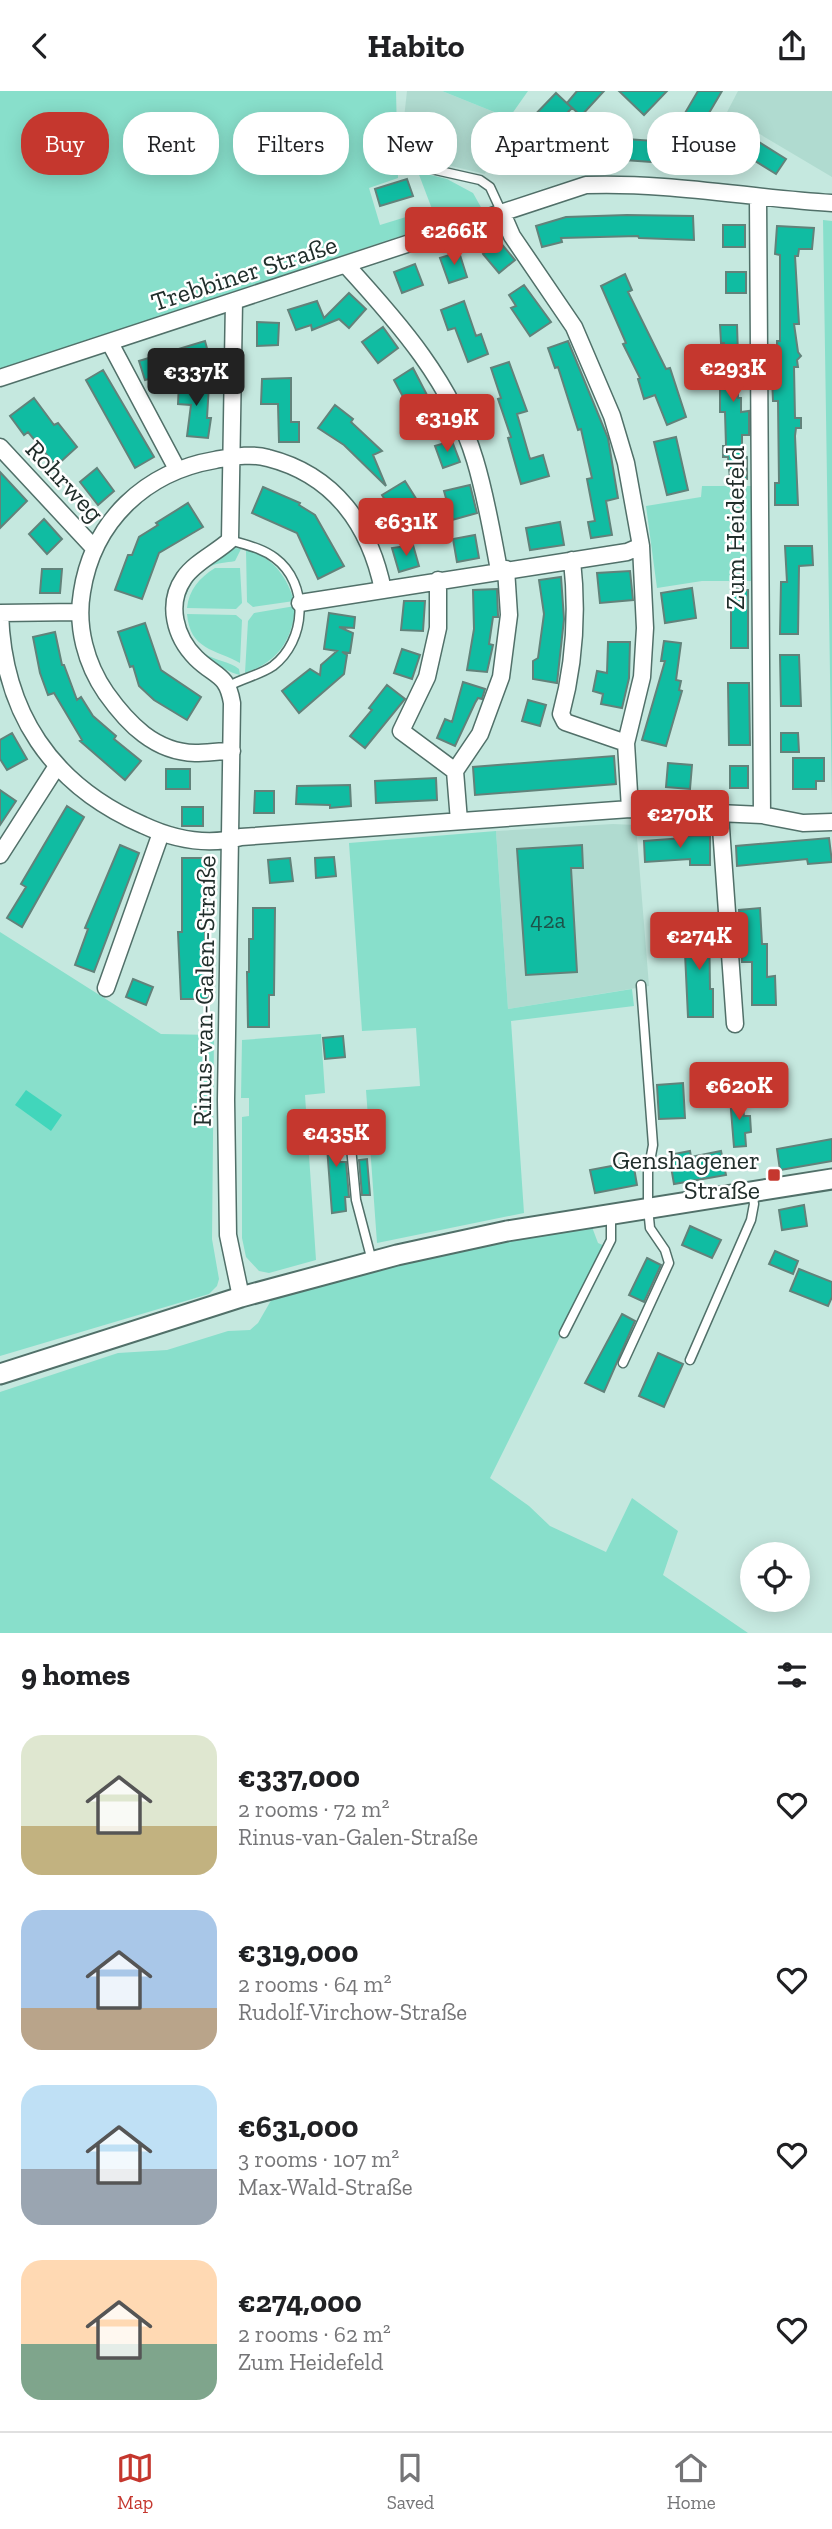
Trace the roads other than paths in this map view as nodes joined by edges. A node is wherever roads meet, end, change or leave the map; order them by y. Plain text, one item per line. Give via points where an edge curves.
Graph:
1 (457, 175) edge
2 (758, 198) junction
3 (832, 203) edge
4 (502, 213) junction
5 (346, 265) junction
6 (234, 301) junction
7 (110, 343) junction
8 (0, 378) edge
9 (0, 447) edge
10 (233, 457) junction
11 (177, 469) junction
12 (230, 540) junction
13 (640, 546) junction
14 (94, 548) junction
15 (572, 560) junction
16 (503, 570) junction
17 (438, 580) junction
18 (383, 590) junction
19 (300, 603) junction
20 (79, 612) junction
21 (229, 686) junction
22 (626, 743) junction
23 (232, 751) junction
24 (57, 766) junction
25 (455, 771) junction
26 (630, 809) junction
27 (720, 814) junction
28 (762, 815) junction
29 (459, 821) junction
30 (832, 822) edge
31 (161, 834) junction
32 (231, 840) junction
33 (0, 855) edge
34 (641, 985) dead end
35 (106, 988) dead end
36 (735, 1024) dead end
37 (349, 1126) dead end
38 (832, 1178) edge
39 (752, 1192) junction
40 (648, 1208) junction
41 (611, 1215) junction
42 (372, 1261) junction
43 (241, 1297) junction
44 (564, 1333) dead end
45 (690, 1360) dead end
46 (623, 1363) dead end
47 (0, 1374) edge

1 - 4 lane via 490,187
2 - 3 street, Trebbiner Straße
2 - 4 street, Trebbiner Straße via 629,183 586,185
2 - 28 street, Zum Heidefeld
4 - 5 street, Trebbiner Straße
4 - 13 street via 512,236 574,327 594,370 626,463
5 - 6 street, Trebbiner Straße
5 - 16 street via 419,349 461,422
6 - 7 street, Trebbiner Straße
6 - 10 street
7 - 8 street, Trebbiner Straße
7 - 11 street
9 - 14 street, Rohrweg
10 - 11 street
10 - 12 street
10 - 18 street via 267,457 326,486 365,532
11 - 14 street via 136,494
12 - 19 lane via 276,558 296,587
12 - 21 street via 184,578 173,610 182,640
13 - 15 street
13 - 22 street via 645,628 642,677
14 - 20 street
15 - 16 street
15 - 22 street via 575,642 561,715 565,722
16 - 17 street
16 - 25 street via 509,615 501,677 480,734
17 - 18 street
17 - 25 street via 438,628 427,677 401,731
18 - 19 street
19 - 21 lane via 297,632 285,654 264,672
20 - 23 street via 97,680 140,732 165,748 194,753
20 - 24 street via 0,613 6,671 39,744
21 - 23 street, Rinus-van-Galen-Straße
22 - 26 street
23 - 32 street, Rinus-van-Galen-Straße
24 - 31 street via 116,814
24 - 33 street
25 - 29 street
26 - 27 street
26 - 29 street
27 - 28 street
27 - 36 street
28 - 30 street via 803,823
29 - 32 street
31 - 32 street via 190,840
31 - 35 street
32 - 43 street, Rinus-van-Galen-Straße via 228,1235
34 - 40 lane via 653,1145
37 - 42 lane via 356,1200
38 - 39 street
39 - 40 street
39 - 45 lane via 751,1220
40 - 41 street
40 - 46 lane via 650,1228 669,1263
41 - 42 street via 507,1231
41 - 44 lane via 611,1240
42 - 43 street
43 - 47 street

